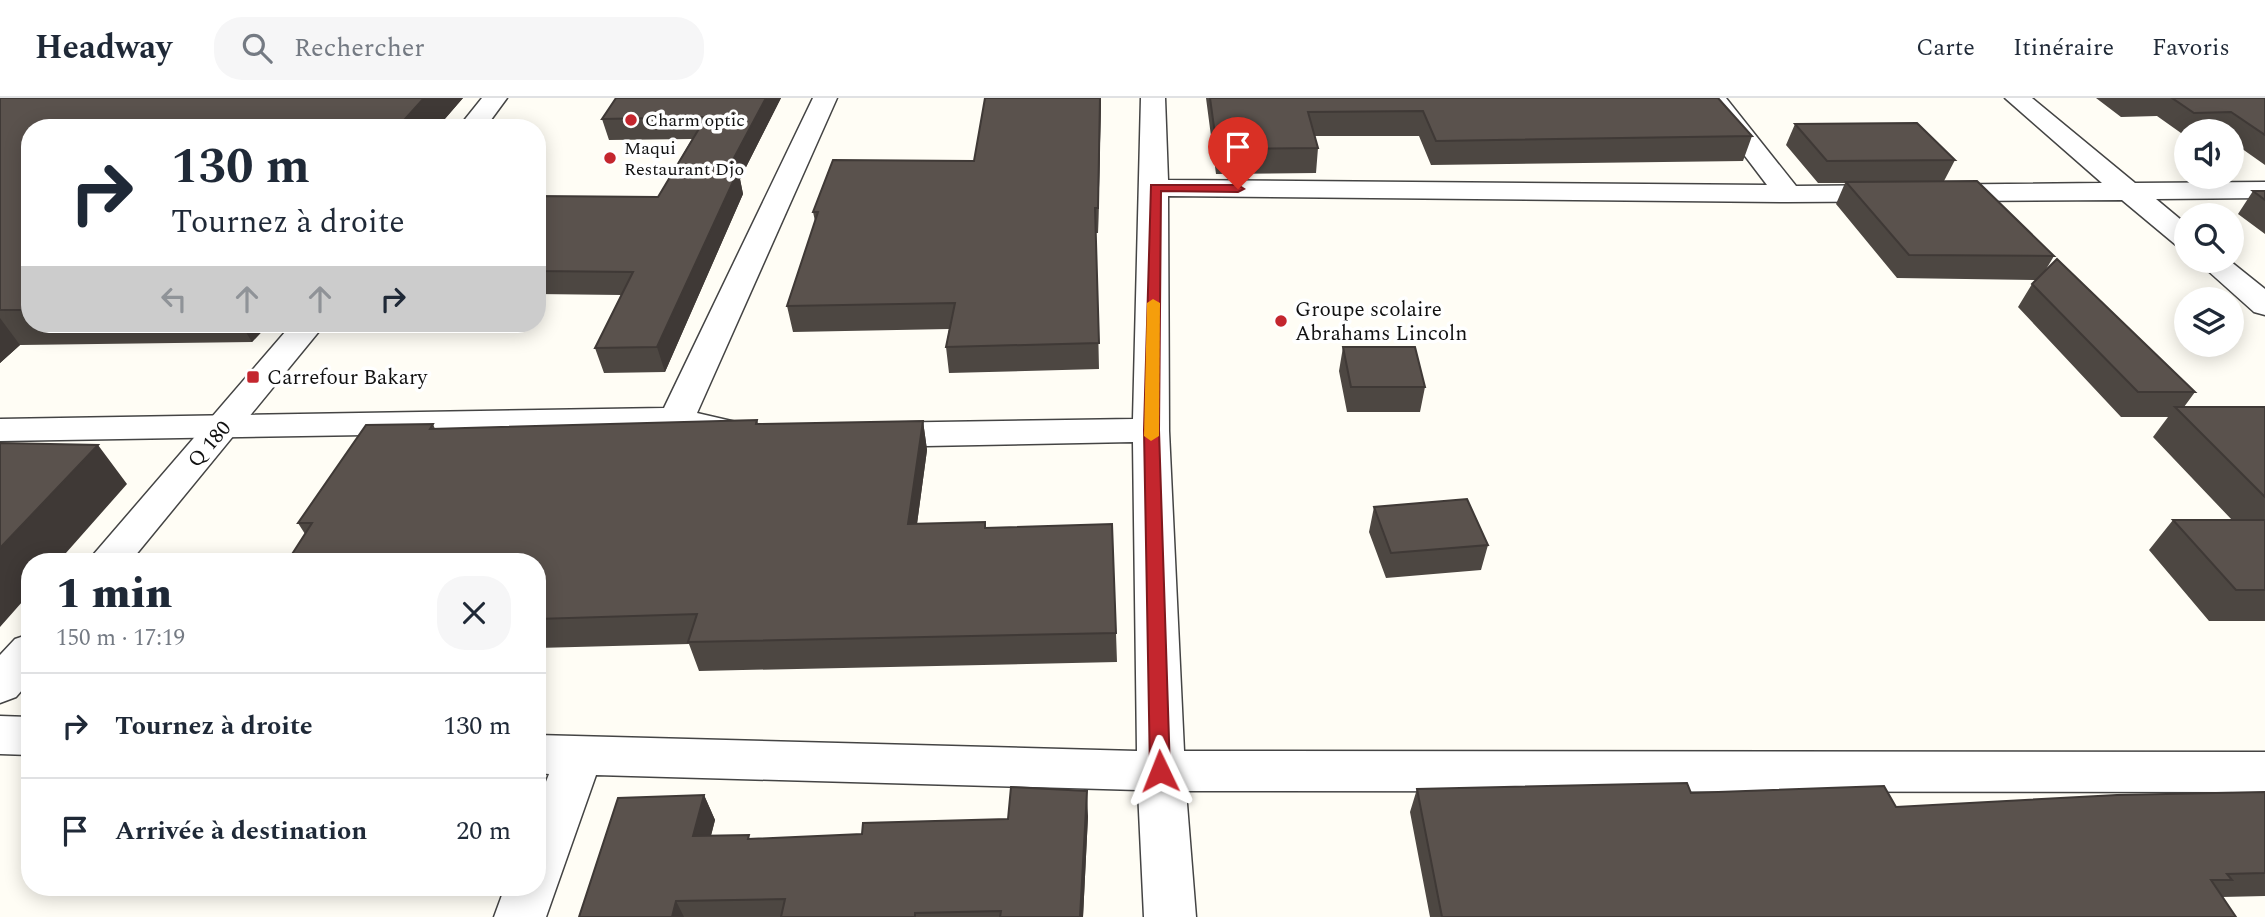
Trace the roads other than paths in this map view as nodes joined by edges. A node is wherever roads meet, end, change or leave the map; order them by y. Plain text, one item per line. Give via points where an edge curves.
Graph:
1 (495, 98) edge
2 (825, 98) edge
3 (1153, 98) edge
4 (1713, 98) edge
5 (2017, 98) edge
6 (478, 119) edge
7 (1155, 188) junction
8 (2265, 190) edge
9 (2128, 192) junction
10 (1788, 194) junction
11 (2174, 229) edge
12 (2227, 273) edge
13 (2265, 304) edge
14 (301, 333) edge
15 (677, 419) junction
16 (222, 428) junction
17 (0, 430) edge
18 (1151, 430) junction
19 (773, 434) edge
20 (837, 435) edge
21 (115, 553) edge
22 (21, 661) edge
23 (0, 685) edge
24 (0, 735) edge
25 (21, 736) edge
26 (559, 755) edge
27 (1160, 771) junction
28 (2265, 772) edge
29 (546, 823) edge
30 (528, 896) edge
31 (520, 917) edge
32 (1170, 917) edge

1 - 6 street
2 - 15 street
3 - 7 street
4 - 10 street
5 - 9 street
7 - 10 street
7 - 18 street
8 - 9 street
9 - 10 street
9 - 11 street
12 - 13 street
14 - 16 street, Q 180
15 - 16 street
15 - 19 street via 722,432
16 - 17 street
16 - 21 street, Q 180
18 - 20 street
18 - 27 street
22 - 23 street
24 - 25 street
26 - 27 street
26 - 29 street
27 - 28 street
27 - 32 street
30 - 31 street

